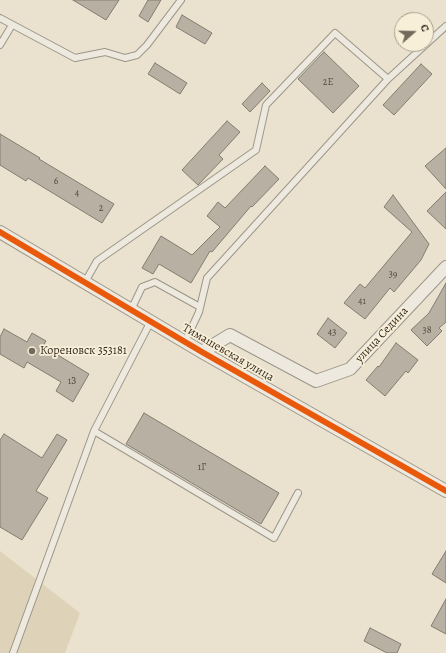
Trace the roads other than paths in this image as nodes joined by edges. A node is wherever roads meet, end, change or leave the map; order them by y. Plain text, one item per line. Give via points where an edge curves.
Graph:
1 (181, 0) edge
2 (0, 18) edge
3 (12, 25) junction
4 (446, 26) edge
5 (0, 45) edge
6 (388, 79) junction
7 (0, 232) edge
8 (446, 267) edge
9 (85, 282) junction
10 (200, 307) junction
11 (131, 310) junction
12 (151, 322) junction
13 (185, 342) junction
14 (202, 352) junction
15 (94, 431) junction
16 (446, 491) edge
17 (298, 493) dead end
18 (13, 653) edge

1 - 3 lane via 147,45 137,55 125,58 105,52 75,58
2 - 3 lane
3 - 5 lane
4 - 6 lane
6 - 9 lane via 335,33 266,105 256,150 97,261
6 - 10 lane via 207,278
7 - 9 street, Тимашевская улица
8 - 14 street, улица Седина via 350,369 316,381 230,335
9 - 11 street, Тимашевская улица
10 - 11 lane via 155,282 142,288
10 - 13 lane
11 - 12 street, Тимашевская улица
12 - 13 street, Тимашевская улица
12 - 15 lane
13 - 14 street, Тимашевская улица
14 - 16 street, Тимашевская улица
15 - 17 lane via 274,538
15 - 18 lane

